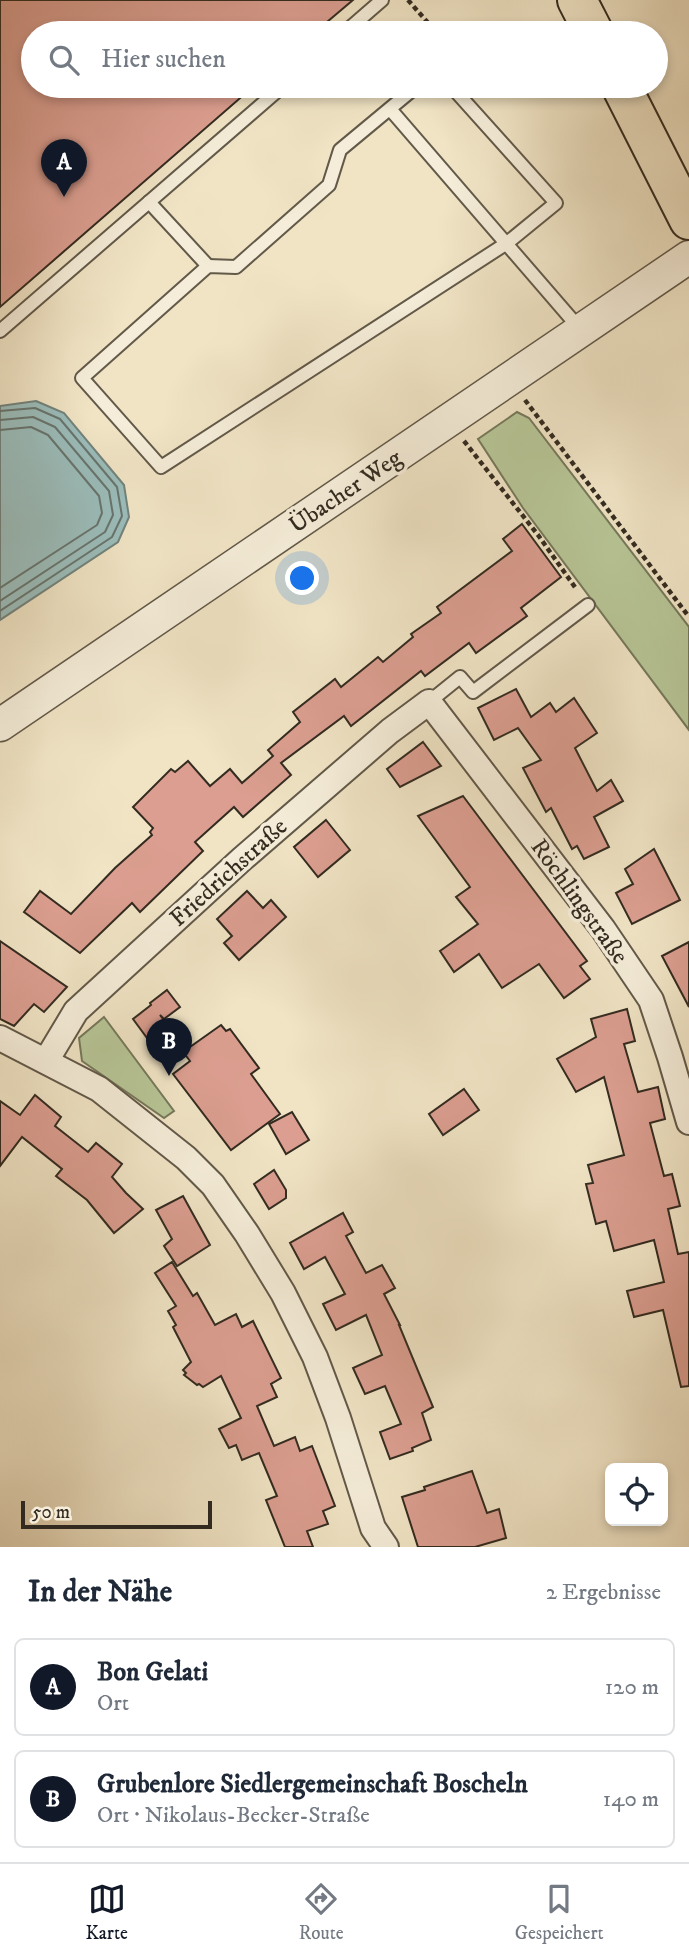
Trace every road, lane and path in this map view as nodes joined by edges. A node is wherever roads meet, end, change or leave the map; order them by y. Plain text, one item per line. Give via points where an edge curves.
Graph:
1 (382, 0) edge
2 (408, 0) edge
3 (577, 0) edge
4 (358, 21) edge
5 (426, 21) edge
6 (588, 21) edge
7 (269, 98) edge
8 (403, 98) edge
9 (462, 98) edge
10 (627, 98) edge
11 (390, 109) junction
12 (149, 202) junction
13 (689, 220) edge
14 (507, 243) junction
15 (689, 257) edge
16 (208, 266) junction
17 (580, 329) junction
18 (0, 331) edge
19 (508, 378) junction
20 (462, 439) dead end
21 (588, 605) joint
22 (689, 617) edge
23 (429, 702) junction
24 (0, 725) edge
25 (0, 1038) edge
26 (46, 1061) junction
27 (689, 1122) edge
28 (386, 1547) edge

1 - 4 lane
2 - 5 path
3 - 6 main road
7 - 12 lane
8 - 11 lane
9 - 14 lane via 556,203
10 - 13 main road
11 - 14 lane
11 - 16 lane via 340,150 329,185 236,267
12 - 16 lane
12 - 18 lane
14 - 16 lane via 161,467 82,377
14 - 17 lane
15 - 17 street, Übacher Weg
17 - 19 street, Übacher Weg
19 - 22 path
19 - 24 street, Übacher Weg
20 - 21 path
21 - 23 lane via 473,692 460,677
23 - 26 street, Friedrichstraße via 251,850 76,1011
23 - 27 street, Röchlingstraße via 603,929 651,1000
25 - 26 street
26 - 28 street via 99,1089 213,1185 283,1293 315,1357 373,1528

